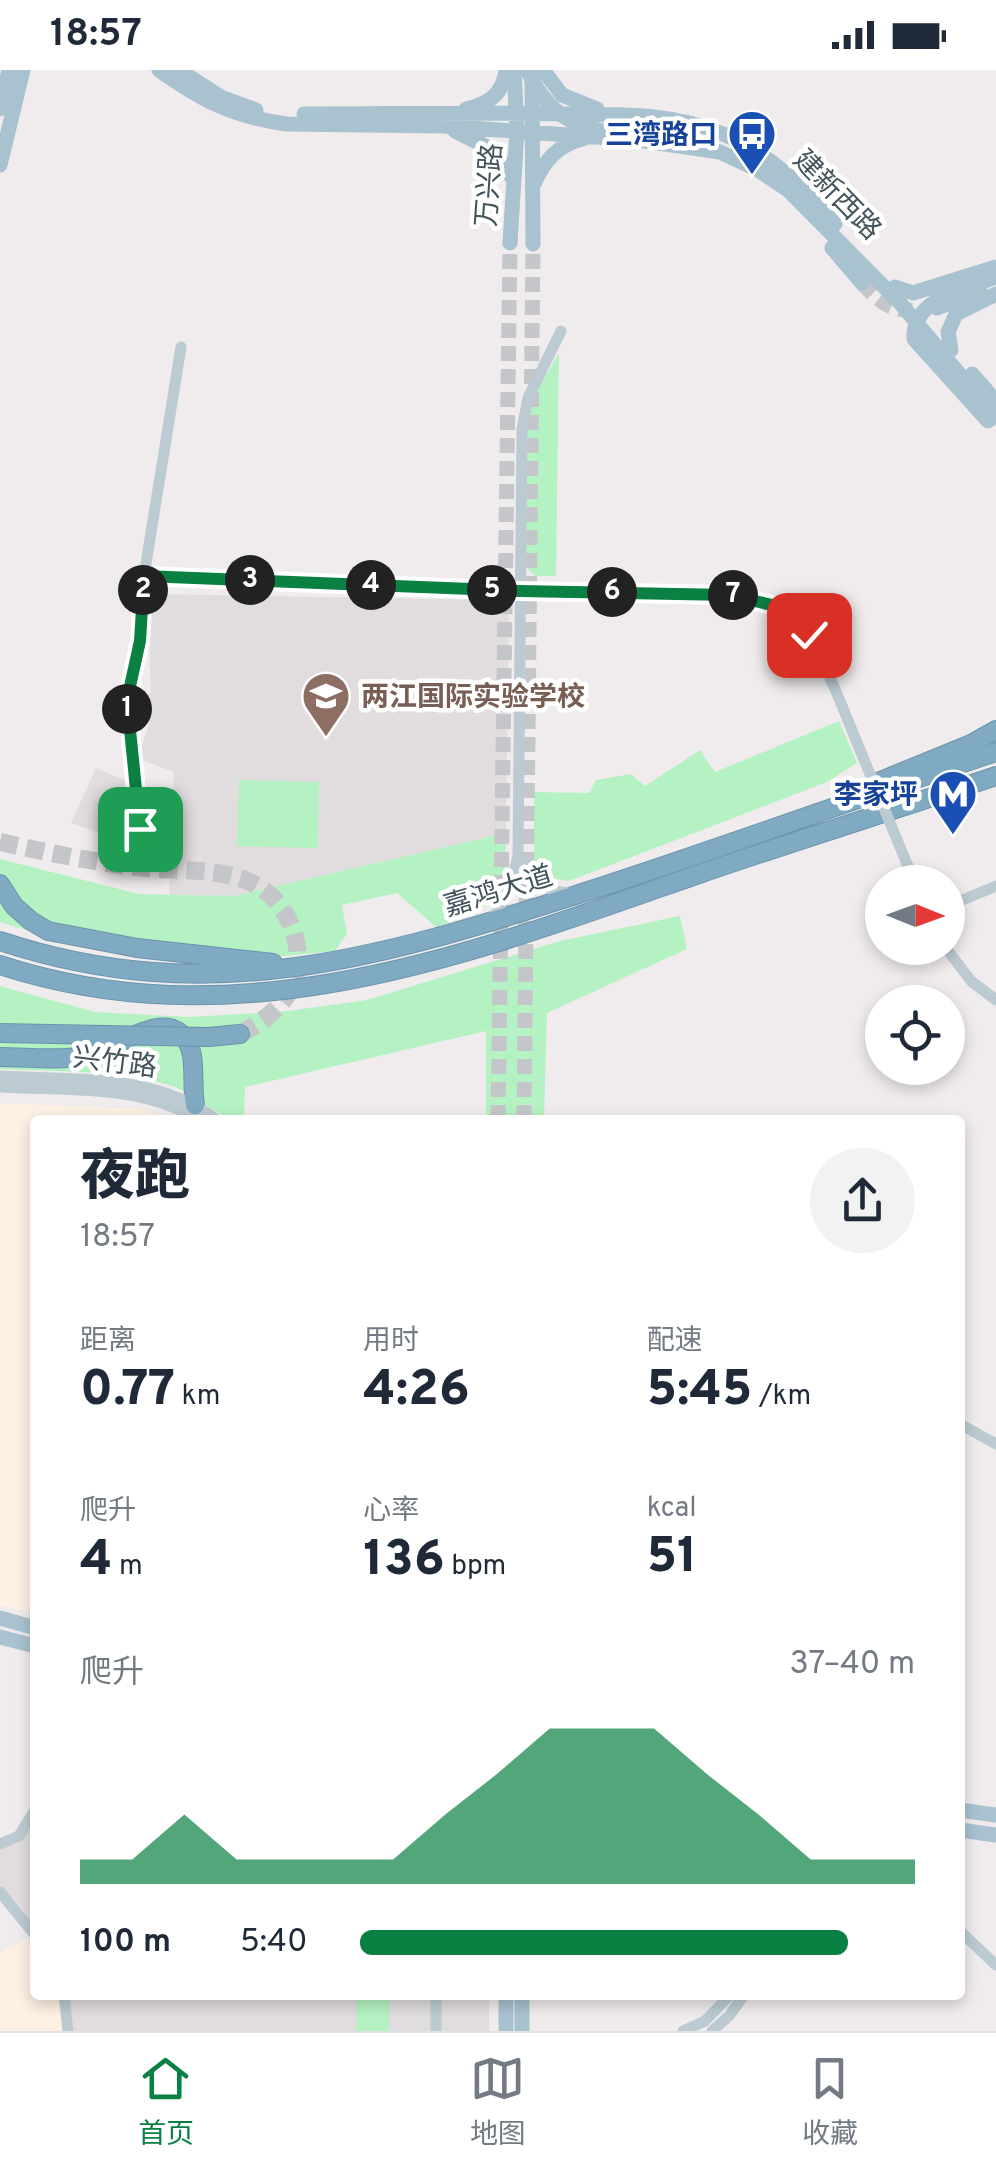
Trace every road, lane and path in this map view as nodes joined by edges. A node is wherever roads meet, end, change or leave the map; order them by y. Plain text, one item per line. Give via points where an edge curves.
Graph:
1 (9, 70) edge
2 (23, 70) edge
3 (158, 70) edge
4 (179, 70) edge
5 (510, 70) edge
6 (529, 70) edge
7 (543, 70) edge
8 (0, 109) edge
9 (524, 113) junction
10 (631, 116) junction
11 (442, 120) junction
12 (524, 131) junction
13 (594, 136) junction
14 (720, 152) junction
15 (0, 165) edge
16 (513, 181) junction
17 (532, 187) junction
18 (788, 190) junction
19 (510, 243) tunnel mouth
20 (533, 244) tunnel mouth
21 (996, 267) edge
22 (996, 277) edge
23 (862, 282) tunnel mouth
24 (996, 286) edge
25 (895, 287) junction
26 (996, 294) edge
27 (937, 308) dead end
28 (562, 331) dead end
29 (181, 347) dead end
30 (952, 350) junction
31 (996, 400) edge
32 (993, 423) edge
33 (144, 576) junction
34 (520, 591) junction
35 (996, 730) edge
36 (996, 752) edge
37 (996, 776) edge
38 (996, 791) edge
39 (906, 806) junction
40 (820, 810) junction
41 (110, 840) dead end
42 (518, 857) junction
43 (907, 865) edge
44 (0, 884) edge
45 (996, 886) edge
46 (580, 894) junction
47 (965, 899) edge
48 (485, 924) junction
49 (0, 940) edge
50 (959, 965) edge
51 (313, 966) junction
52 (0, 968) edge
53 (996, 1000) edge
54 (0, 1033) edge
55 (240, 1034) tunnel mouth
56 (176, 1039) junction
57 (0, 1042) edge
58 (0, 1054) edge
59 (0, 1076) edge
60 (0, 1088) edge
61 (197, 1112) edge
62 (965, 1428) edge
63 (990, 1440) edge
64 (0, 1618) edge
65 (30, 1627) edge
66 (0, 1637) edge
67 (30, 1645) edge
68 (965, 1811) edge
69 (996, 1815) edge
70 (30, 1818) edge
71 (965, 1831) edge
72 (996, 1835) edge
73 (0, 1844) edge
74 (0, 1892) edge
75 (30, 1929) edge
76 (965, 1935) edge
77 (996, 1964) edge
78 (65, 2000) edge
79 (436, 2000) edge
80 (506, 2000) edge
81 (522, 2000) edge
82 (725, 2000) edge
83 (741, 2000) edge
84 (523, 2028) edge
85 (68, 2031) edge
86 (436, 2031) edge
87 (506, 2031) edge
88 (683, 2031) edge
89 (712, 2031) edge

1 - 8 main road
2 - 15 main road
3 - 11 main road, 建新西路 via 215,107 253,120
4 - 11 main road, 建新西路 via 254,110
5 - 9 main road
5 - 11 main road via 490,101
6 - 9 main road
6 - 14 main road, bridge via 552,110 571,123 673,136
7 - 10 main road via 576,104
9 - 10 main road, 建新西路
9 - 11 main road, 建新西路
9 - 12 main road
10 - 25 main road, 建新西路 via 700,125 762,154
11 - 12 main road, 建新西路
11 - 16 main road via 495,150
12 - 13 main road, 建新西路
12 - 16 main road, 万兴路
12 - 17 main road, 万兴路
13 - 14 main road, 建新西路
13 - 17 main road via 554,152
14 - 18 main road, 建新西路
16 - 19 main road, 万兴路
17 - 20 main road, 万兴路
18 - 23 main road
18 - 32 main road, 建新西路 via 901,304
21 - 25 main road via 914,293
22 - 32 main road, bridge via 929,304 914,326 914,338
24 - 27 main road
25 - 30 main road, 建新西路
26 - 30 main road via 956,314 948,332
28 - 34 street via 523,413
29 - 33 street
30 - 31 main road, 建新西路
33 - 34 street
33 - 41 street via 127,700 140,822 132,839
34 - 42 street
34 - 43 street, bridge via 729,595 794,617 809,635
35 - 40 highway
36 - 40 highway, 嘉鸿大道
37 - 39 highway, 嘉鸿大道
38 - 39 highway
39 - 52 highway, 嘉鸿大道 via 554,924 362,980 192,996 81,985
40 - 46 highway, 嘉鸿大道
42 - 46 street via 546,889
42 - 48 street via 496,914
44 - 51 highway via 22,914 48,931 182,954
45 - 47 street
46 - 48 highway, 嘉鸿大道
48 - 51 highway, 嘉鸿大道
49 - 51 highway, 嘉鸿大道 via 84,964 142,971 246,974
50 - 53 street
54 - 56 highway, bridge
55 - 56 highway, bridge
56 - 57 highway, bridge
58 - 61 highway via 83,1057 150,1028 169,1028 190,1046
59 - 61 street, 兴竹路 via 149,1087
60 - 61 street, 兴竹路 via 145,1097
62 - 63 street
64 - 65 main road
66 - 67 main road
68 - 69 main road
70 - 73 street via 19,1836
71 - 72 main road
74 - 75 street
76 - 77 street
78 - 85 street
79 - 86 street
80 - 87 main road
81 - 84 main road
82 - 88 street
83 - 89 street

